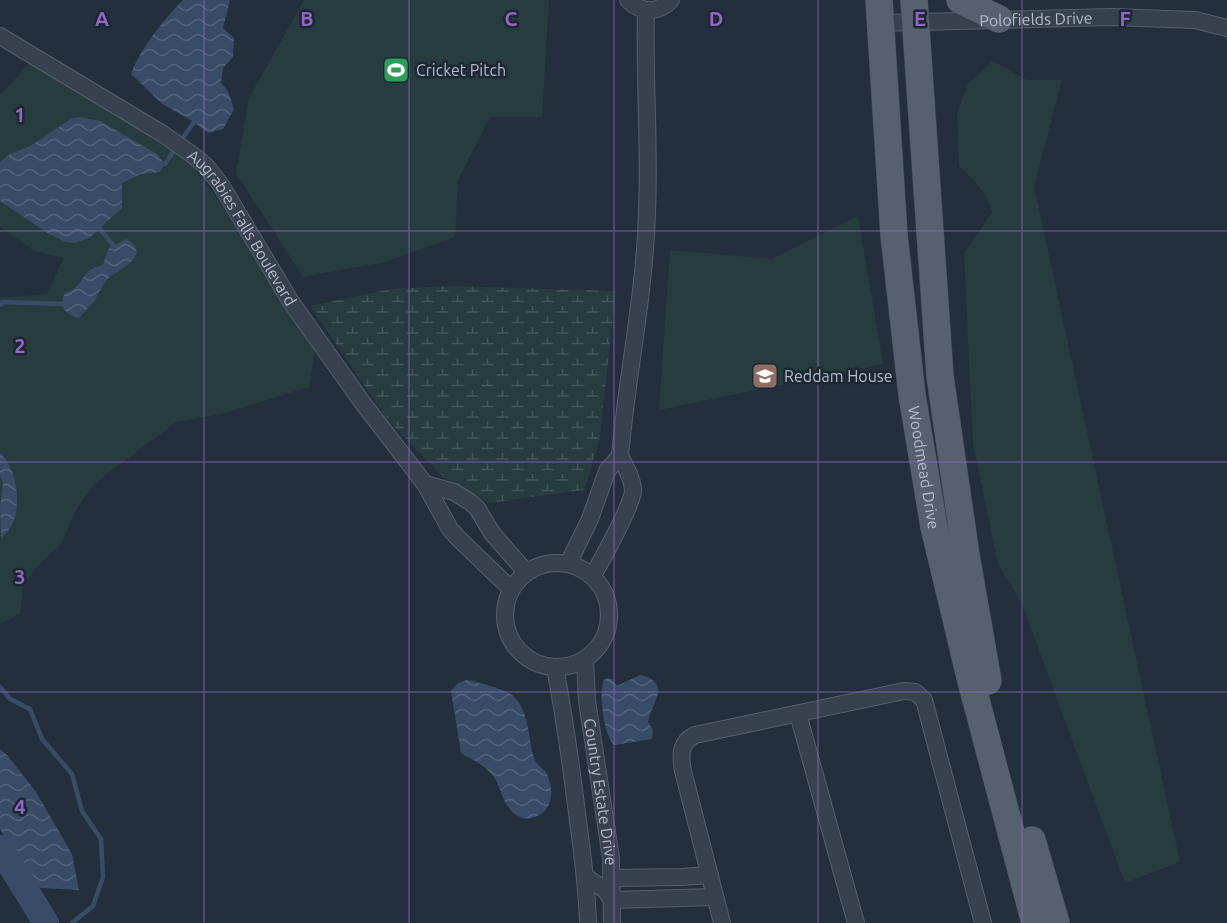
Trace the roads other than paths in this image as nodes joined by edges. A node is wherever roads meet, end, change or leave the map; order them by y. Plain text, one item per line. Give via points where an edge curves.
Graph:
1 (628, 0) edge
2 (671, 0) edge
3 (960, 0) edge
4 (646, 11) junction
5 (880, 11) edge
6 (914, 11) edge
7 (999, 19) junction
8 (1227, 28) edge
9 (0, 36) edge
10 (620, 456) junction
11 (425, 484) junction
12 (568, 564) junction
13 (526, 572) junction
14 (593, 575) junction
15 (511, 588) junction
16 (585, 659) junction
17 (555, 667) junction
18 (798, 714) junction
19 (710, 874) junction
20 (586, 877) junction
21 (610, 889) junction
22 (715, 897) junction
23 (588, 914) edge
24 (612, 923) edge
25 (722, 923) edge
26 (856, 923) edge
27 (983, 923) edge
28 (1035, 923) edge
29 (1056, 923) edge

1 - 4 street
2 - 4 street via 659,9
3 - 7 main road
4 - 10 street via 647,211 641,295
5 - 6 street, Polofields Drive
5 - 28 main road, Woodmead Drive via 894,235 912,395 932,516
6 - 7 street, Polofields Drive
6 - 29 main road, Woodmead Drive via 940,376 966,555 989,683
7 - 8 street, Polofields Drive via 1162,18 1195,20
9 - 11 street, Augrabies Falls Boulevard via 195,156 221,185 291,302
10 - 12 street via 607,471
10 - 14 street via 632,496
11 - 13 street via 454,492 477,508 492,533
11 - 15 street, Augrabies Falls Boulevard via 458,538
12 - 13 street via 546,564
12 - 14 street
13 - 15 street
14 - 16 street via 610,603 610,619 598,649
15 - 17 street via 504,608 506,630 516,649 534,662
16 - 17 street
16 - 21 street, Country Estate Drive via 587,701 611,858
17 - 20 street, Country Estate Drive
18 - 19 street via 695,735 682,746 683,771
18 - 26 street
18 - 27 street via 896,691 921,696
19 - 21 street
19 - 22 street
20 - 21 street
20 - 23 street, Country Estate Drive
21 - 22 street
21 - 23 street
21 - 24 street, Country Estate Drive
22 - 25 street

